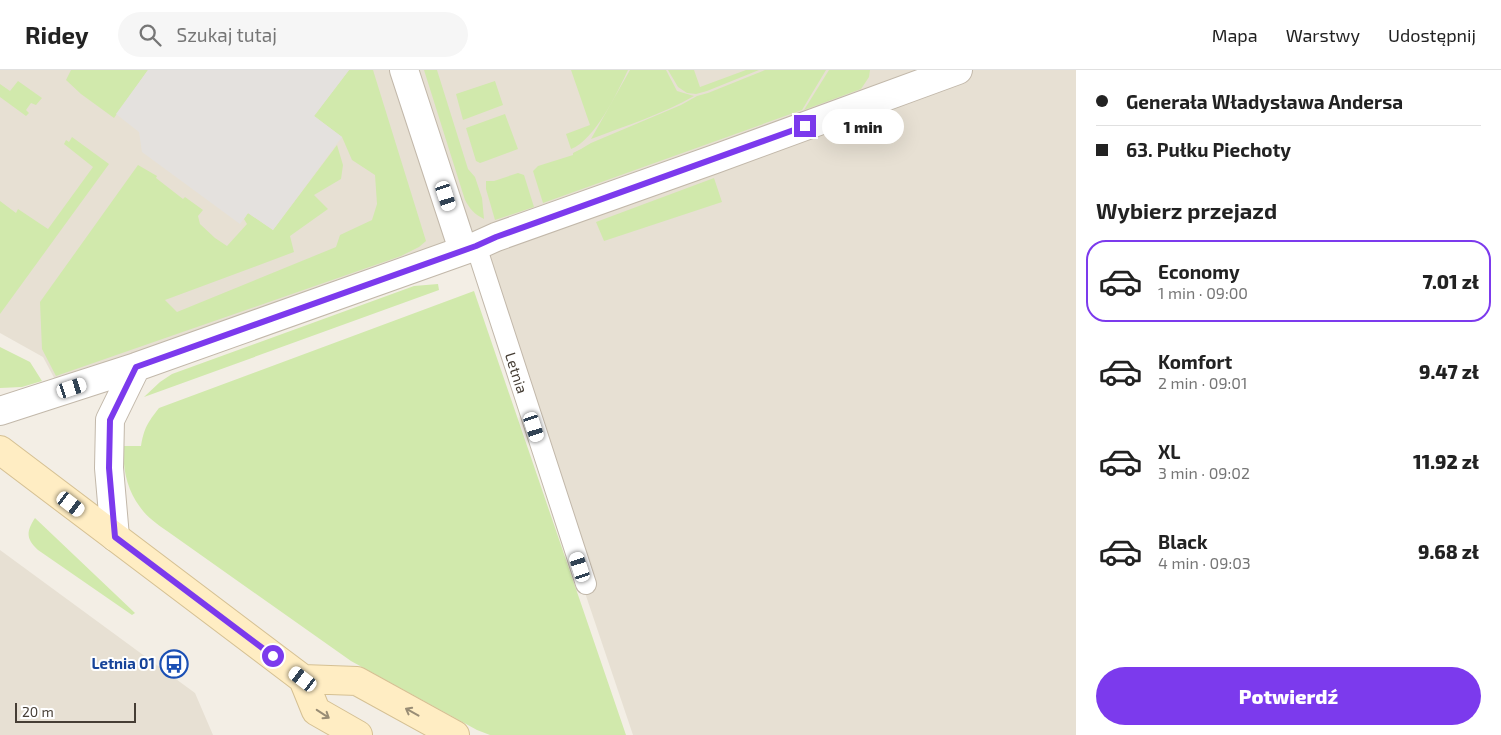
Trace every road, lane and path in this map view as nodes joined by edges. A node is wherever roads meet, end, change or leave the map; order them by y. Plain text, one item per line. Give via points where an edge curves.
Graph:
1 (404, 70) edge
2 (958, 70) edge
3 (470, 248) junction
4 (136, 367) junction
5 (0, 411) edge
6 (0, 450) edge
7 (115, 537) junction
8 (586, 584) dead end
9 (303, 679) junction
10 (358, 735) edge
11 (455, 735) edge

1 - 3 street
2 - 3 street
3 - 4 street
3 - 8 lane, Letnia
4 - 5 street
4 - 7 street via 110,420 109,468
6 - 7 main road
7 - 9 main road
9 -> 10 main road via 316,710
11 -> 9 main road via 357,681

